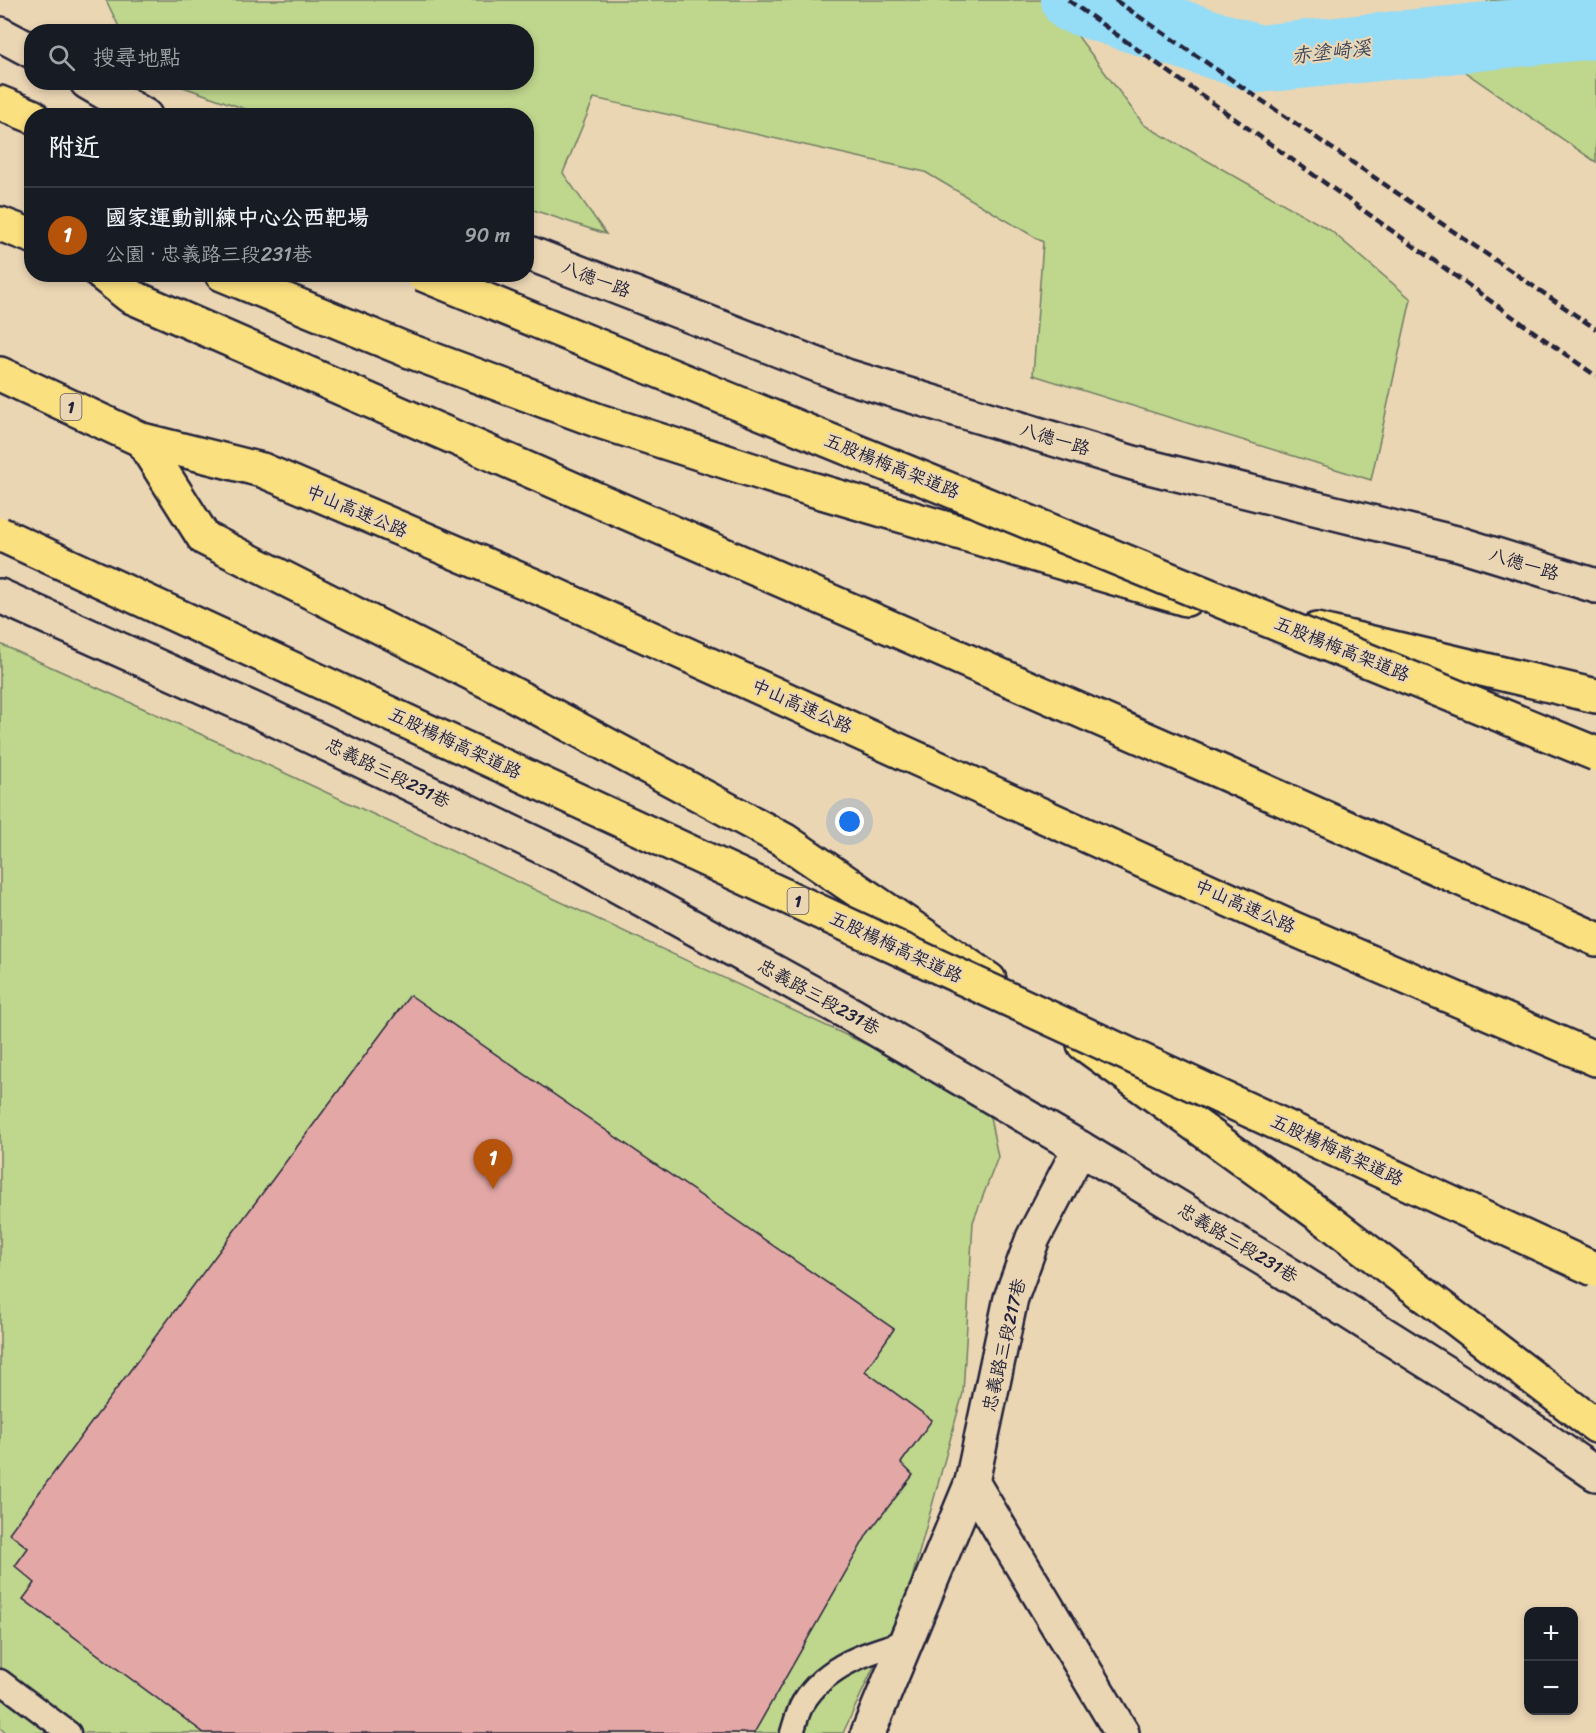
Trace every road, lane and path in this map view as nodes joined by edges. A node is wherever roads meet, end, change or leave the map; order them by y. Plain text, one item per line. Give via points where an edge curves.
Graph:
1 (0, 34) edge
2 (24, 47) edge
3 (101, 90) edge
4 (0, 103) edge
5 (131, 108) edge
6 (24, 113) edge
7 (0, 224) edge
8 (24, 233) edge
9 (534, 255) edge
10 (112, 282) edge
11 (241, 282) edge
12 (442, 282) edge
13 (0, 375) edge
14 (142, 440) junction
15 (0, 534) edge
16 (1596, 585) edge
17 (0, 596) edge
18 (1596, 696) edge
19 (1596, 754) edge
20 (1596, 939) edge
21 (1596, 1059) edge
22 (1080, 1148) junction
23 (1596, 1270) edge
24 (1596, 1426) edge
25 (1596, 1474) edge
26 (972, 1482) junction
27 (908, 1641) junction
28 (0, 1681) edge
29 (69, 1733) edge
30 (792, 1733) edge
31 (868, 1733) edge
32 (1122, 1733) edge

1 - 2 street
3 - 5 street
4 - 6 highway
7 - 8 highway
9 - 16 street, 八德一路 via 846,376 1133,463 1460,544
10 - 20 highway via 130,296
11 - 18 highway via 407,350 598,421 808,488 1181,598
12 - 19 highway, 五股楊梅高架道路, bridge
13 - 14 highway, 中山高速公路 / 1
14 - 21 highway, 中山高速公路 / 1 via 262,470 533,585 1287,926
14 - 24 highway via 204,538 505,690 784,840 1124,1071
15 - 23 highway, 五股楊梅高架道路 / 1, bridge
17 - 22 street, 忠義路三段231巷 via 264,714 580,865 844,1010
22 - 25 street, 忠義路三段231巷 via 1477,1393
22 - 26 street, 忠義路三段217巷 via 1033,1238 1011,1298
26 - 27 street, 忠義路三段217巷
26 - 32 street
27 - 30 lane via 866,1654 819,1680 802,1704
27 - 31 street, 忠義路三段217巷
28 - 29 lane

